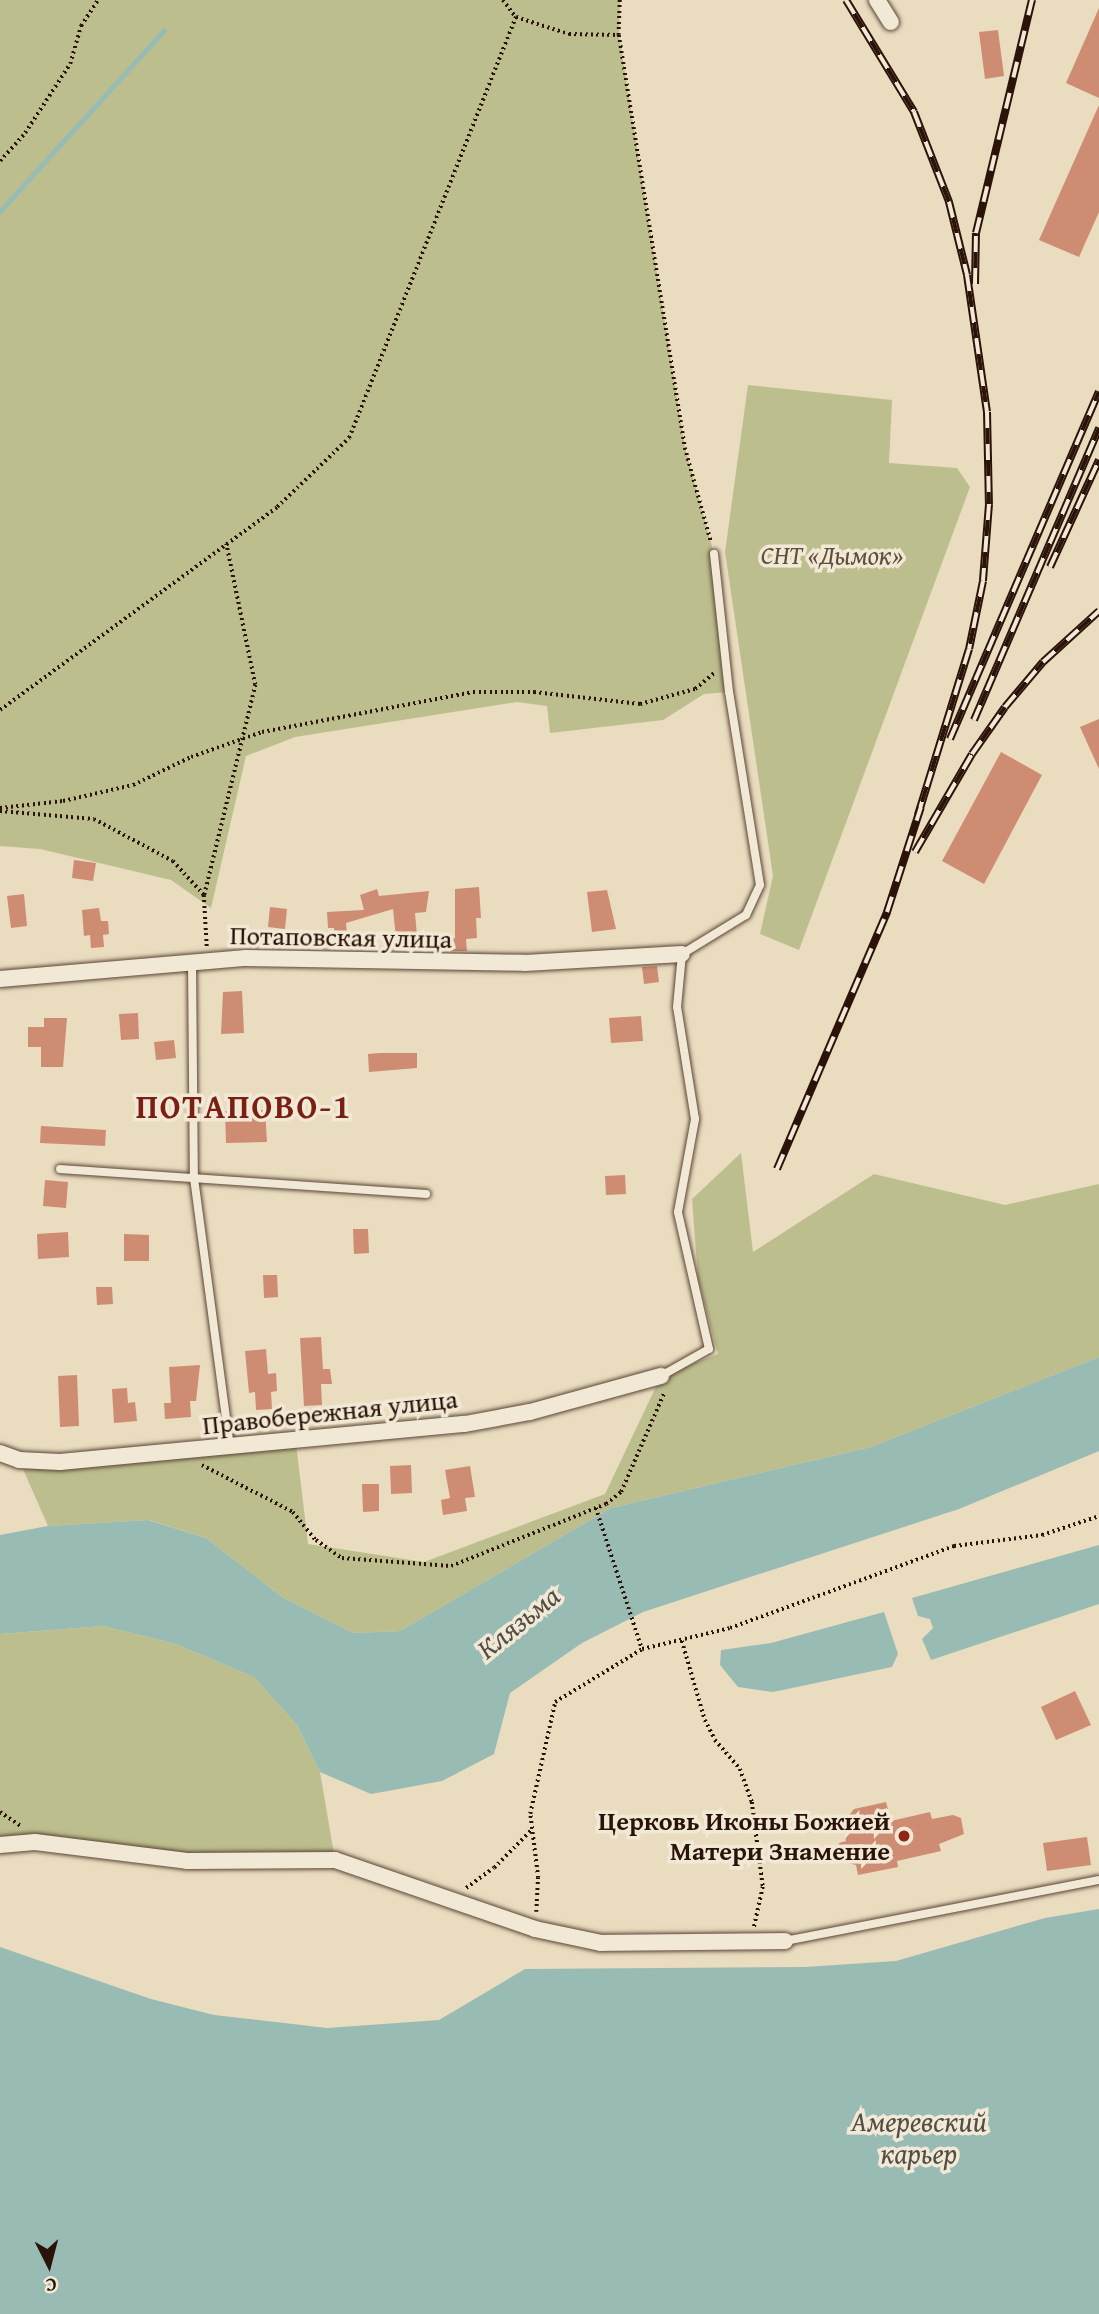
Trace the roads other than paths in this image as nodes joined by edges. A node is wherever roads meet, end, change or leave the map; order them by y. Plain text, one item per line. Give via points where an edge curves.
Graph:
1 (877, 0) edge
2 (891, 22) dead end
3 (714, 554) road end
4 (682, 954) junction
5 (200, 961) junction
6 (0, 979) edge
7 (60, 1169) dead end
8 (194, 1178) junction
9 (425, 1194) dead end
10 (668, 1372) joint
11 (230, 1448) junction
12 (0, 1453) edge
13 (0, 1845) edge
14 (1099, 1880) edge
15 (785, 1941) joint

1 - 2 street
3 - 4 lane via 729,692 760,885 746,915
4 - 5 street, Потаповская улица via 525,963
4 - 10 lane via 677,1007 695,1119 678,1212 709,1349
5 - 6 street, Потаповская улица via 115,973
5 - 8 lane
7 - 8 lane
8 - 9 lane
8 - 11 lane
10 - 11 street, Правобережная улица via 530,1412 465,1424
11 - 12 street, Правобережная улица via 60,1462 19,1460
13 - 15 street via 35,1842 187,1861 335,1860 535,1929 601,1943
14 - 15 lane

